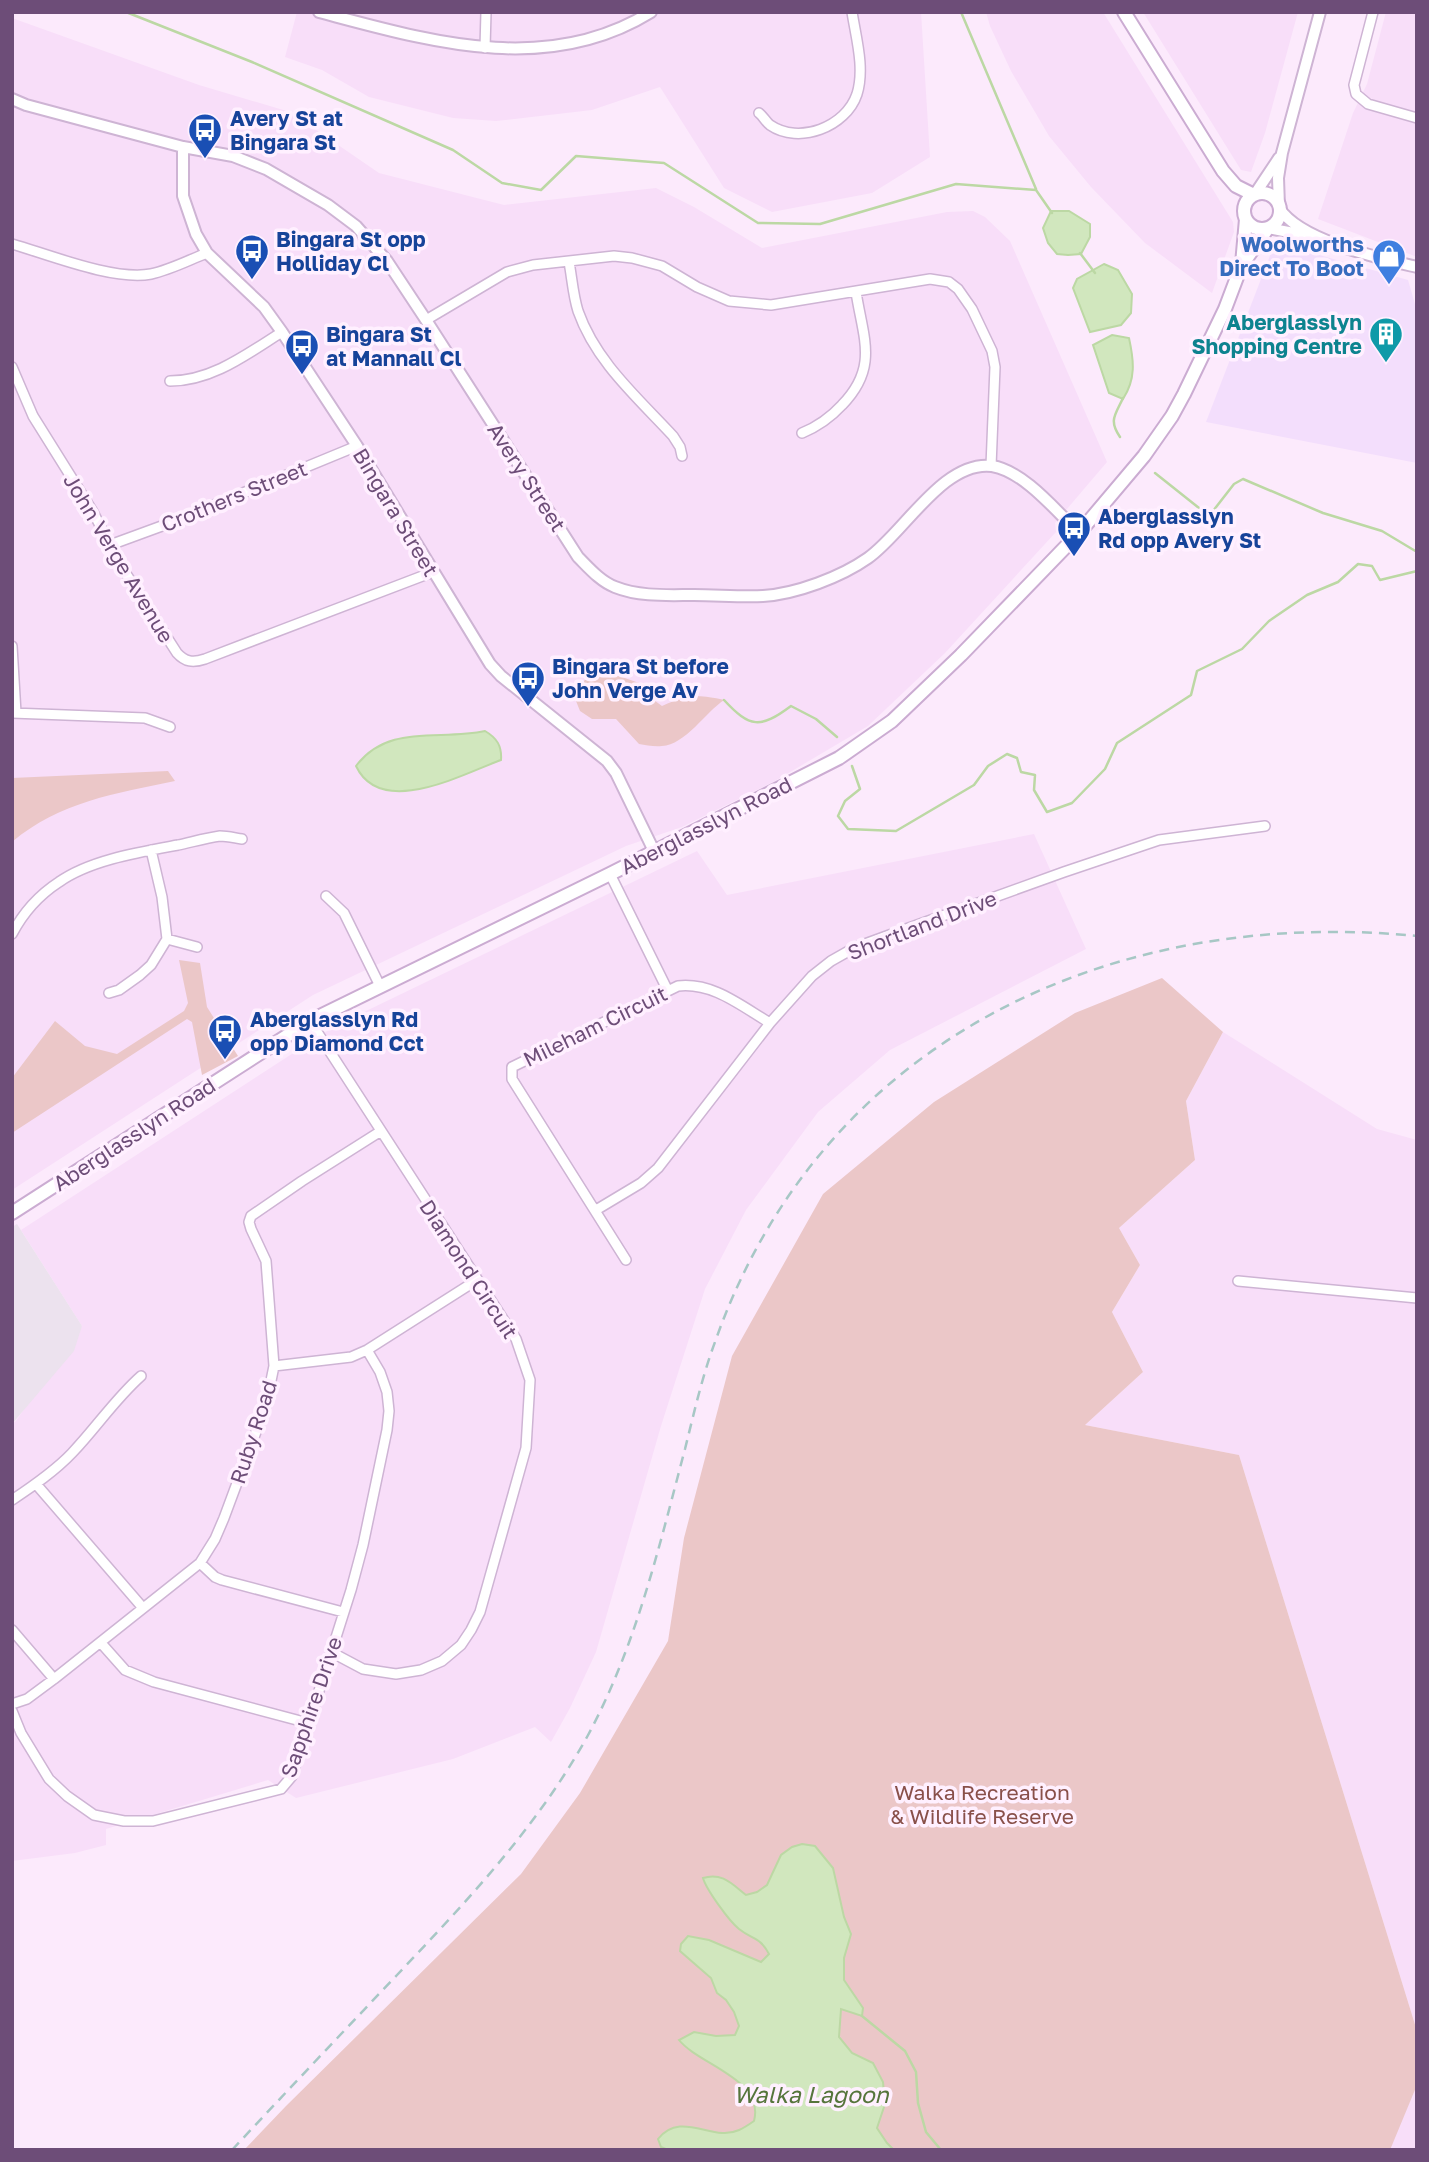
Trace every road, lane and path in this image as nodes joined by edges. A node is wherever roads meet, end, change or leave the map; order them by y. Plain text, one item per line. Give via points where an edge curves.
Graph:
1 (319, 12) edge
2 (486, 12) edge
3 (651, 12) edge
4 (852, 12) edge
5 (1124, 12) edge
6 (1321, 12) edge
7 (1373, 12) edge
8 (485, 48) junction
9 (12, 99) edge
10 (759, 113) dead end
11 (1417, 118) edge
12 (183, 148) junction
13 (1282, 153) junction
14 (1223, 171) junction
15 (1255, 195) junction
16 (1279, 207) junction
17 (1245, 215) junction
18 (1268, 228) junction
19 (1318, 237) junction
20 (12, 244) edge
21 (207, 253) junction
22 (569, 262) junction
23 (1242, 264) junction
24 (1417, 267) edge
25 (856, 292) junction
26 (426, 320) junction
27 (282, 332) junction
28 (12, 367) edge
29 (170, 381) dead end
30 (802, 433) dead end
31 (356, 446) junction
32 (682, 456) dead end
33 (991, 466) junction
34 (1079, 533) junction
35 (110, 545) junction
36 (433, 572) junction
37 (12, 646) edge
38 (14, 713) edge
39 (170, 727) dead end
40 (1265, 826) dead end
41 (242, 839) dead end
42 (151, 850) junction
43 (654, 851) junction
44 (610, 874) junction
45 (326, 897) dead end
46 (12, 934) edge
47 (167, 939) junction
48 (197, 947) dead end
49 (380, 986) junction
50 (668, 991) junction
51 (109, 993) dead end
52 (310, 1021) junction
53 (770, 1023) junction
54 (381, 1131) junction
55 (596, 1210) junction
56 (12, 1213) edge
57 (626, 1260) dead end
58 (477, 1280) junction
59 (1238, 1282) dead end
60 (1417, 1298) edge
61 (367, 1350) junction
62 (274, 1366) junction
63 (141, 1376) dead end
64 (36, 1484) junction
65 (12, 1500) edge
66 (200, 1563) junction
67 (143, 1608) junction
68 (343, 1612) junction
69 (12, 1630) edge
70 (101, 1643) junction
71 (331, 1652) junction
72 (54, 1679) junction
73 (12, 1704) edge
74 (12, 1711) edge
75 (308, 1723) junction

1 - 8 street
2 - 8 street
3 - 8 street via 593,39 534,49
4 - 10 street via 860,68 857,96 844,113 827,128 794,134 771,125
5 - 14 main road
6 - 13 street
7 - 11 street via 1354,85 1356,94 1368,104
9 - 12 street, Avery Street
12 - 21 street, Bingara Street via 183,196
12 - 26 street, Avery Street via 233,156 266,169 328,205 373,243
13 - 15 street
13 - 16 street
14 - 15 main road via 1236,186
14 - 17 main road
15 - 16 main road via 1270,195
15 - 17 main road via 1247,200
16 - 18 main road via 1277,220
16 - 19 street via 1293,224
17 - 18 main road via 1255,228
17 - 23 main road, Aberglasslyn Road
18 - 19 street
18 - 23 main road, Aberglasslyn Road
19 - 24 street
20 - 21 street via 133,276 161,271
21 - 27 street, Bingara Street via 257,299
22 - 25 street via 614,256 647,261 729,301 756,305
22 - 26 street via 507,272
22 - 32 street via 578,310 593,343 617,378 673,436
23 - 34 main road, Aberglasslyn Road via 1172,416
25 - 30 street via 865,371 825,422
25 - 33 street via 939,279 966,298 994,359
26 - 33 street, Avery Street via 578,557 603,580 628,591 765,596 804,587 869,558 955,475
27 - 29 street via 215,372 188,381
27 - 31 street, Bingara Street
28 - 35 street, John Verge Avenue via 33,416
31 - 35 street, Crothers Street
31 - 36 street, Bingara Street
33 - 34 street via 1016,475
34 - 43 main road, Aberglasslyn Road via 892,721 839,758
35 - 36 street, John Verge Avenue via 177,653 193,662
36 - 43 street, Bingara Street via 500,676 607,761
37 - 38 street
38 - 39 street via 145,718
40 - 53 street, Shortland Drive via 1159,840 854,948 812,976
41 - 42 street via 222,836
42 - 46 street via 99,863 59,881 30,906
42 - 47 street
43 - 44 main road, Aberglasslyn Road
44 - 49 main road, Aberglasslyn Road
44 - 50 street
45 - 49 street via 344,913
47 - 48 street
47 - 51 street via 141,975
49 - 52 main road, Aberglasslyn Road
50 - 53 street, Mileham Circuit via 688,985 710,988
50 - 55 street, Mileham Circuit via 512,1067 512,1079
52 - 54 street, Diamond Circuit
52 - 56 main road, Aberglasslyn Road
53 - 55 street, Shortland Drive via 658,1168
54 - 58 street, Diamond Circuit
54 - 62 street, Ruby Road via 251,1216 251,1229 266,1261
55 - 57 street, Mileham Circuit
58 - 61 street
58 - 71 street, Diamond Circuit via 516,1339 530,1380 526,1448 480,1612 461,1645 421,1670 397,1674 363,1669
59 - 60 street
61 - 62 street via 351,1357
61 - 68 street, Sapphire Drive via 387,1392 387,1430 363,1545
62 - 66 street, Ruby Road via 266,1405 224,1518
63 - 64 street via 70,1455
64 - 65 street
64 - 67 street
66 - 67 street, Ruby Road
66 - 68 street via 222,1580
67 - 70 street, Ruby Road
68 - 71 street, Sapphire Drive
69 - 72 street
70 - 72 street, Ruby Road
70 - 75 street via 125,1670 154,1682
71 - 75 street, Sapphire Drive
72 - 73 street, Ruby Road
74 - 75 street, Sapphire Drive via 50,1779 67,1796 94,1815 124,1821 153,1821 281,1789 292,1776

